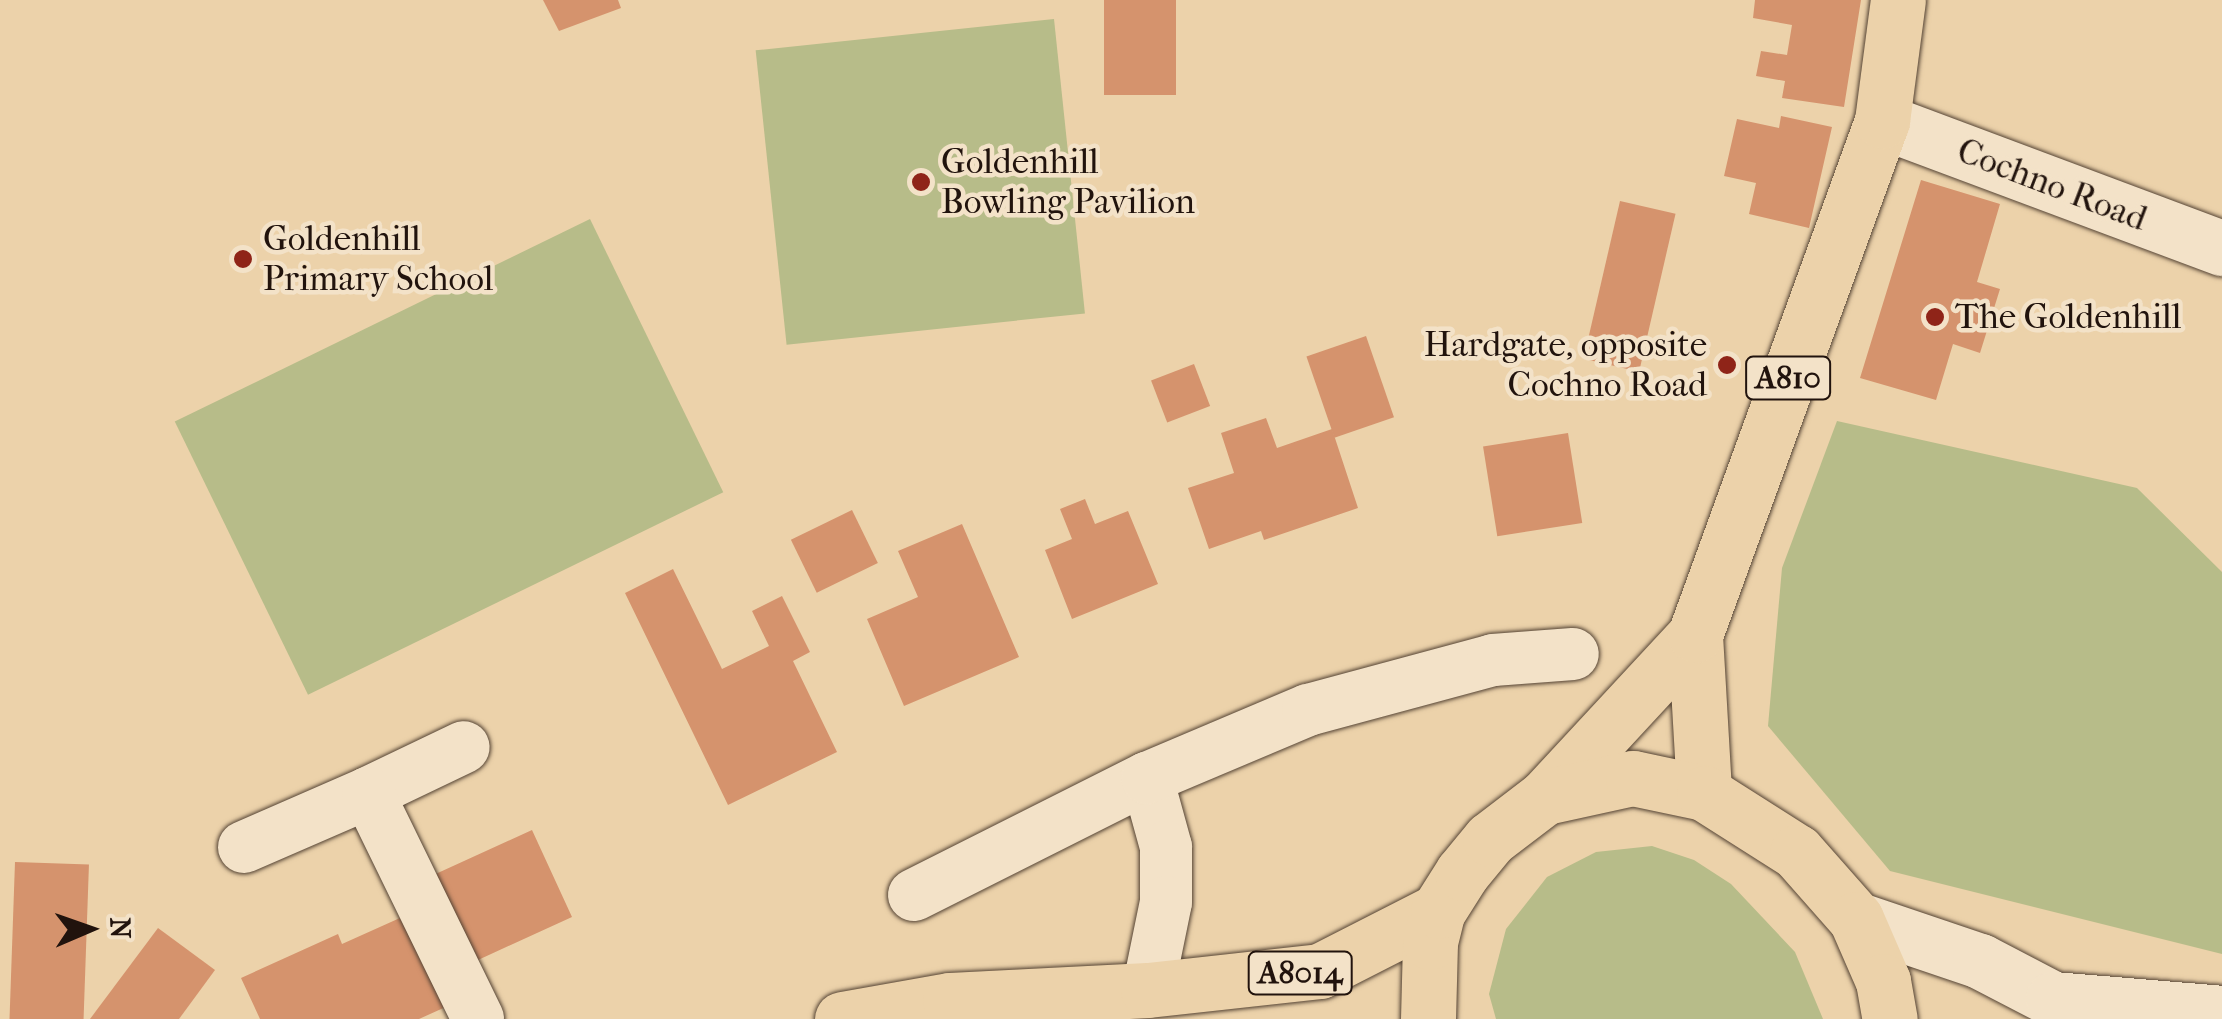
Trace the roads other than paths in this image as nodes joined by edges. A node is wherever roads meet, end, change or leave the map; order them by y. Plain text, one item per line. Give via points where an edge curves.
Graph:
1 (1898, 0) edge
2 (1882, 121) junction
3 (2222, 248) edge
4 (1694, 635) junction
5 (1573, 654) dead end
6 (464, 748) dead end
7 (1147, 778) junction
8 (368, 792) junction
9 (1704, 793) junction
10 (1544, 796) junction
11 (244, 847) dead end
12 (914, 895) dead end
13 (1438, 911) junction
14 (1856, 919) junction
15 (1148, 990) junction
16 (2034, 1009) edge
17 (2222, 1013) edge
18 (478, 1019) edge
19 (842, 1019) edge
20 (1226, 1019) edge
21 (1428, 1019) edge
22 (1890, 1019) edge

1 - 2 main road, A810
2 - 3 street, Cochno Road
2 - 4 main road, A810
4 - 9 main road, A810
4 - 10 main road, A810
5 - 7 street via 1492,660 1308,710
6 - 8 street
7 - 12 street
7 - 15 street via 1166,847
8 - 11 street
8 - 18 street
9 - 10 main road, A810 via 1633,778
9 - 14 main road, A810 via 1798,852
10 - 13 main road, A810 via 1490,839
13 - 15 main road, A8014 via 1320,971
13 - 21 main road, A810 via 1426,974
14 - 16 street via 1980,961
14 - 22 main road, A810 via 1883,981
15 - 19 main road, A8014 via 1011,994
15 - 20 main road, A8014
16 - 17 street

